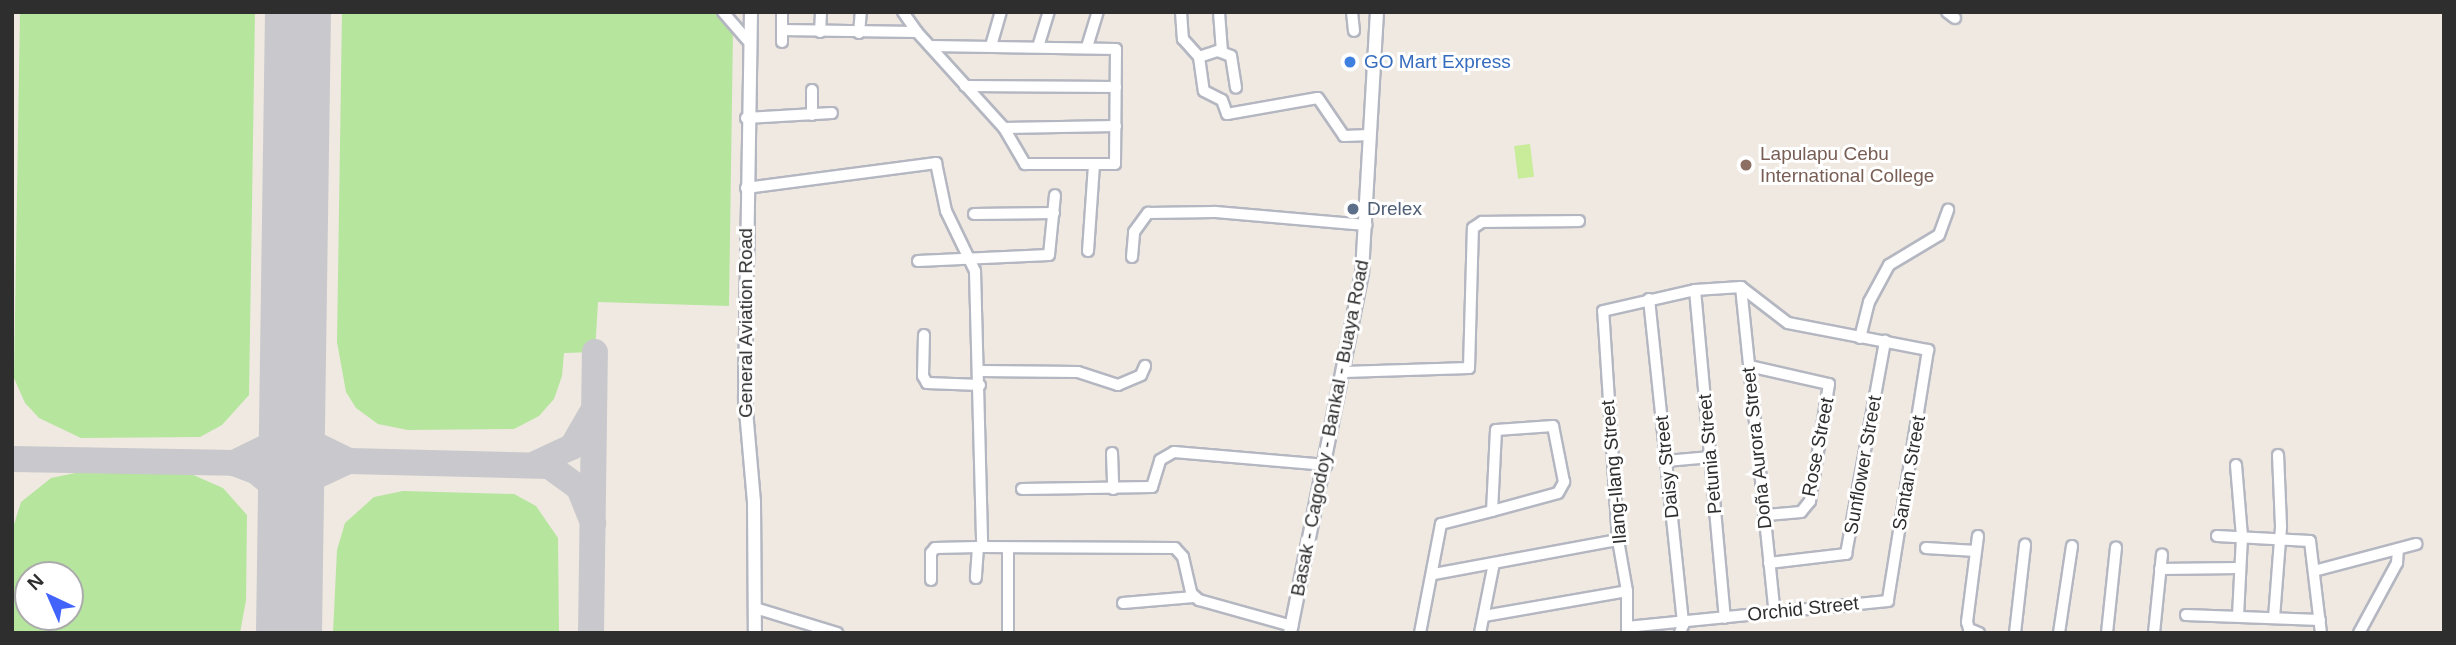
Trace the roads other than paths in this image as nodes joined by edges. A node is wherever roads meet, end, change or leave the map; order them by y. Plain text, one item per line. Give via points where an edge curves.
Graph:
1 (723, 12) edge
2 (751, 12) edge
3 (782, 12) edge
4 (821, 12) edge
5 (861, 12) edge
6 (903, 12) edge
7 (1001, 12) edge
8 (1049, 12) edge
9 (1098, 12) edge
10 (1181, 12) edge
11 (1219, 12) edge
12 (1352, 12) edge
13 (1377, 12) edge
14 (782, 30) junction
15 (1354, 31) dead end
16 (820, 32) junction
17 (917, 32) junction
18 (859, 33) junction
19 (748, 41) junction
20 (782, 42) dead end
21 (930, 46) junction
22 (991, 46) junction
23 (1038, 47) junction
24 (1087, 47) junction
25 (1222, 52) junction
26 (1199, 57) junction
27 (965, 86) junction
28 (1116, 87) junction
29 (1236, 88) dead end
30 (812, 90) dead end
31 (832, 113) dead end
32 (812, 114) junction
33 (746, 118) junction
34 (1116, 126) junction
35 (1004, 128) junction
36 (1370, 135) junction
37 (1094, 166) junction
38 (746, 188) junction
39 (1055, 195) dead end
40 (1948, 210) dead end
41 (1054, 213) junction
42 (974, 214) dead end
43 (1579, 221) dead end
44 (1366, 225) junction
45 (1088, 251) dead end
46 (1132, 257) dead end
47 (970, 260) junction
48 (918, 261) dead end
49 (1741, 287) junction
50 (1695, 290) junction
51 (1649, 299) junction
52 (924, 335) dead end
53 (1860, 338) junction
54 (1885, 341) junction
55 (1146, 366) dead end
56 (1749, 366) junction
57 (980, 371) junction
58 (1344, 372) junction
59 (980, 386) junction
60 (1112, 453) dead end
61 (2278, 455) dead end
62 (1711, 457) junction
63 (1666, 461) junction
64 (1326, 465) junction
65 (2236, 465) dead end
66 (1022, 489) dead end
67 (1113, 489) junction
68 (1492, 511) junction
69 (1764, 515) junction
70 (1978, 536) dead end
71 (2217, 537) dead end
72 (2242, 537) junction
73 (2280, 537) junction
74 (1618, 540) junction
75 (2416, 544) dead end
76 (2025, 545) dead end
77 (2072, 546) dead end
78 (980, 547) junction
79 (2116, 547) dead end
80 (1008, 548) junction
81 (1926, 548) dead end
82 (2398, 550) junction
83 (1976, 551) junction
84 (2162, 554) dead end
85 (1494, 563) junction
86 (1769, 563) junction
87 (2239, 568) junction
88 (2160, 569) junction
89 (2314, 570) junction
90 (1434, 574) junction
91 (976, 578) dead end
92 (931, 580) dead end
93 (1627, 591) junction
94 (1194, 597) junction
95 (1892, 597) joint
96 (1123, 603) dead end
97 (755, 608) junction
98 (1774, 610) junction
99 (2186, 615) dead end
100 (1484, 616) junction
101 (2238, 616) junction
102 (1725, 618) junction
103 (2274, 618) junction
104 (2319, 620) junction
105 (1291, 629) edge
106 (1682, 629) edge
107 (1628, 630) edge
108 (1974, 631) edge
109 (755, 633) edge
110 (837, 633) edge
111 (1008, 633) edge
112 (1420, 633) edge
113 (1480, 633) edge
114 (2015, 633) edge
115 (2059, 633) edge
116 (2107, 633) edge
117 (2154, 633) edge
118 (2321, 633) edge
119 (2359, 633) edge

1 - 19 street
2 - 19 main road, General Aviation Road
3 - 14 street
4 - 16 street
5 - 18 street
6 - 17 street
7 - 22 street
8 - 23 street
9 - 24 street
10 - 26 street via 1183,39
11 - 25 street
12 - 15 street
13 - 36 main road, Basak - Cagodoy - Bankal - Buaya Road
14 - 16 street
14 - 20 street
16 - 18 street
17 - 18 street
17 - 21 street
19 - 33 main road, General Aviation Road
21 - 22 street
21 - 27 street
22 - 23 street
23 - 24 street
24 - 28 street via 1116,49
25 - 26 street
25 - 29 street via 1235,61
26 - 36 street via 1204,91 1222,100 1227,114 1318,98 1344,136
27 - 28 street
27 - 35 street
28 - 34 street
30 - 32 street
31 - 32 street
32 - 33 street
33 - 38 main road, General Aviation Road
34 - 35 street
34 - 37 street via 1115,164
35 - 37 street via 1025,164
36 - 44 main road, Basak - Cagodoy - Bankal - Buaya Road
37 - 45 street
38 - 47 street via 936,163 946,211
38 - 97 main road, General Aviation Road via 745,399 754,502
39 - 41 street
40 - 53 street via 1938,235 1922,249 1889,265 1869,302
41 - 42 street
41 - 47 street via 1049,256
43 - 58 street via 1482,222 1473,228 1469,368
44 - 46 street via 1215,212 1147,214 1133,232
44 - 58 main road, Basak - Cagodoy - Bankal - Buaya Road
47 - 48 street
47 - 57 street via 975,271
49 - 50 street
49 - 53 street via 1788,323
49 - 56 street, Doña Aurora Street
50 - 51 street
50 - 62 street, Petunia Street
51 - 63 street, Daisy Street
51 - 74 street, Ilang-Ilang Street via 1603,311
52 - 59 street via 923,376 927,383
53 - 54 street
54 - 86 street, Sunflower Street via 1846,554
54 - 95 street, Santan Street via 1928,350
55 - 57 street via 1141,374 1118,385 1078,372
56 - 69 street, Doña Aurora Street
56 - 69 street, Rose Street via 1829,384 1810,501 1801,512
57 - 59 street
58 - 64 main road, Basak - Cagodoy - Bankal - Buaya Road
59 - 78 street
60 - 67 street
61 - 73 street
62 - 63 street
62 - 102 street, Petunia Street
63 - 106 street, Daisy Street
64 - 67 street via 1174,452 1160,460 1152,487
64 - 105 main road, Basak - Cagodoy - Bankal - Buaya Road
65 - 72 street
66 - 67 street
68 - 68 street via 1562,489 1558,433 1553,426 1496,430
68 - 90 street via 1441,524
69 - 86 street, Doña Aurora Street
70 - 83 street
71 - 72 street
72 - 73 street
72 - 87 street
73 - 89 street via 2310,541
73 - 103 street
74 - 85 street
74 - 93 street, Ilang-Ilang Street
75 - 82 street
76 - 114 street
77 - 115 street
78 - 80 street
78 - 91 street
78 - 92 street via 933,550
79 - 116 street
80 - 94 street via 1175,548 1183,557
80 - 111 street
81 - 83 street
82 - 89 street
82 - 119 street via 2398,564
83 - 108 street
84 - 88 street
85 - 90 street
85 - 100 street
86 - 98 street, Doña Aurora Street
87 - 88 street
87 - 101 street
88 - 117 street
89 - 104 street
90 - 112 street
93 - 100 street
93 - 107 street, Ilang-Ilang Street
94 - 96 street
94 - 105 street
95 - 98 street, Orchid Street
97 - 109 main road, General Aviation Road
97 - 110 street
98 - 102 street, Orchid Street
99 - 101 street
100 - 113 street
101 - 103 street
102 - 106 street, Orchid Street
103 - 104 street
104 - 118 street
106 - 107 street, Orchid Street

